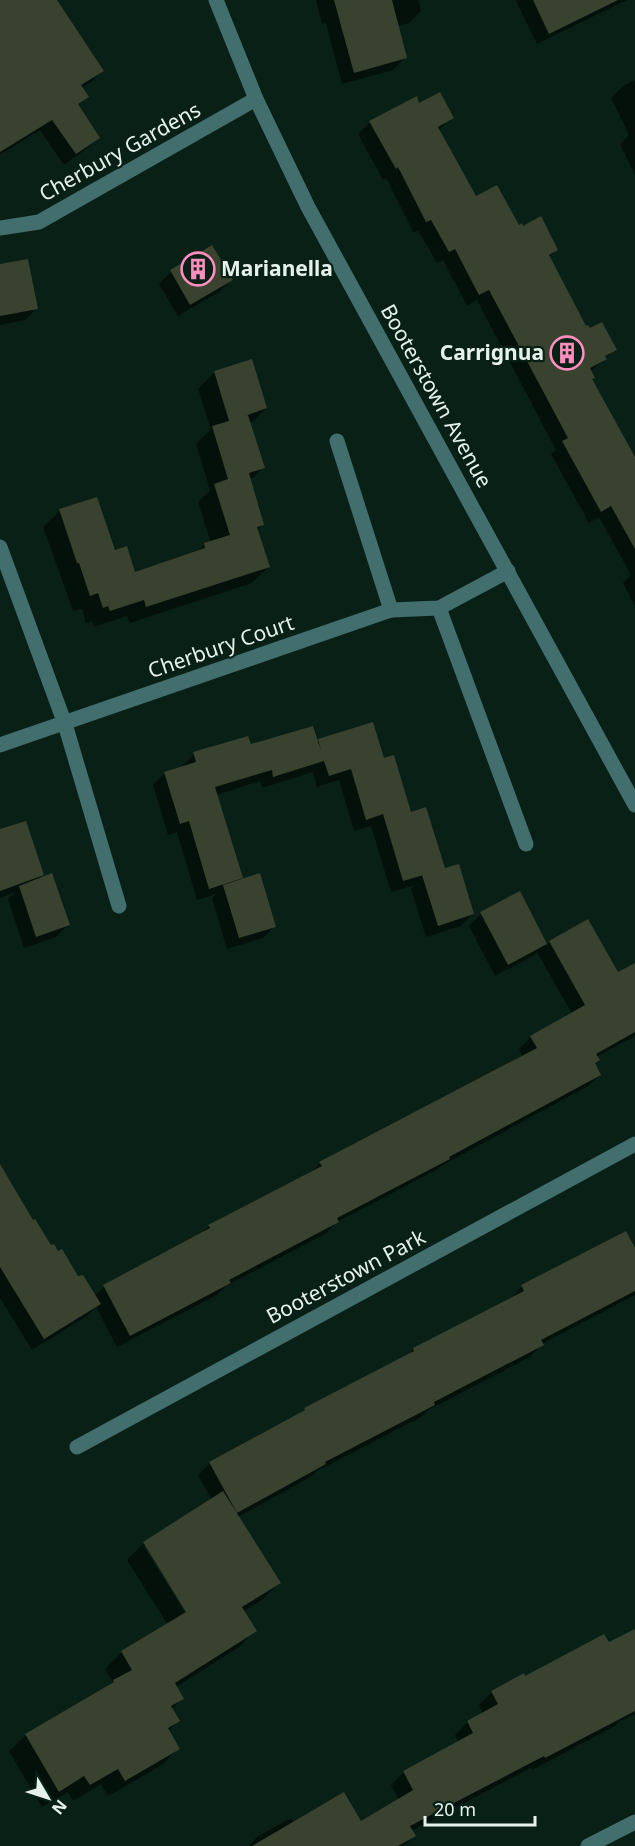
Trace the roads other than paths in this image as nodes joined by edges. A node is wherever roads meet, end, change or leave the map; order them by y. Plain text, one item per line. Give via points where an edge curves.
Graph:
1 (216, 0) edge
2 (256, 99) junction
3 (0, 228) edge
4 (337, 441) dead end
5 (0, 547) edge
6 (508, 571) junction
7 (438, 608) junction
8 (391, 610) junction
9 (65, 724) junction
10 (0, 745) edge
11 (635, 805) edge
12 (526, 844) dead end
13 (119, 906) dead end
14 (635, 1144) edge
15 (77, 1447) dead end
16 (635, 1822) edge
17 (588, 1846) edge

1 - 2 street, Booterstown Avenue
2 - 3 street, Cherbury Gardens via 39,222
2 - 6 street, Booterstown Avenue via 308,207
4 - 8 street
5 - 9 street
6 - 7 street, Cherbury Court
6 - 11 street, Booterstown Avenue
7 - 8 street, Cherbury Court
7 - 12 street
8 - 9 street, Cherbury Court
9 - 10 street, Cherbury Court
9 - 13 street
14 - 15 street, Booterstown Park
16 - 17 street

